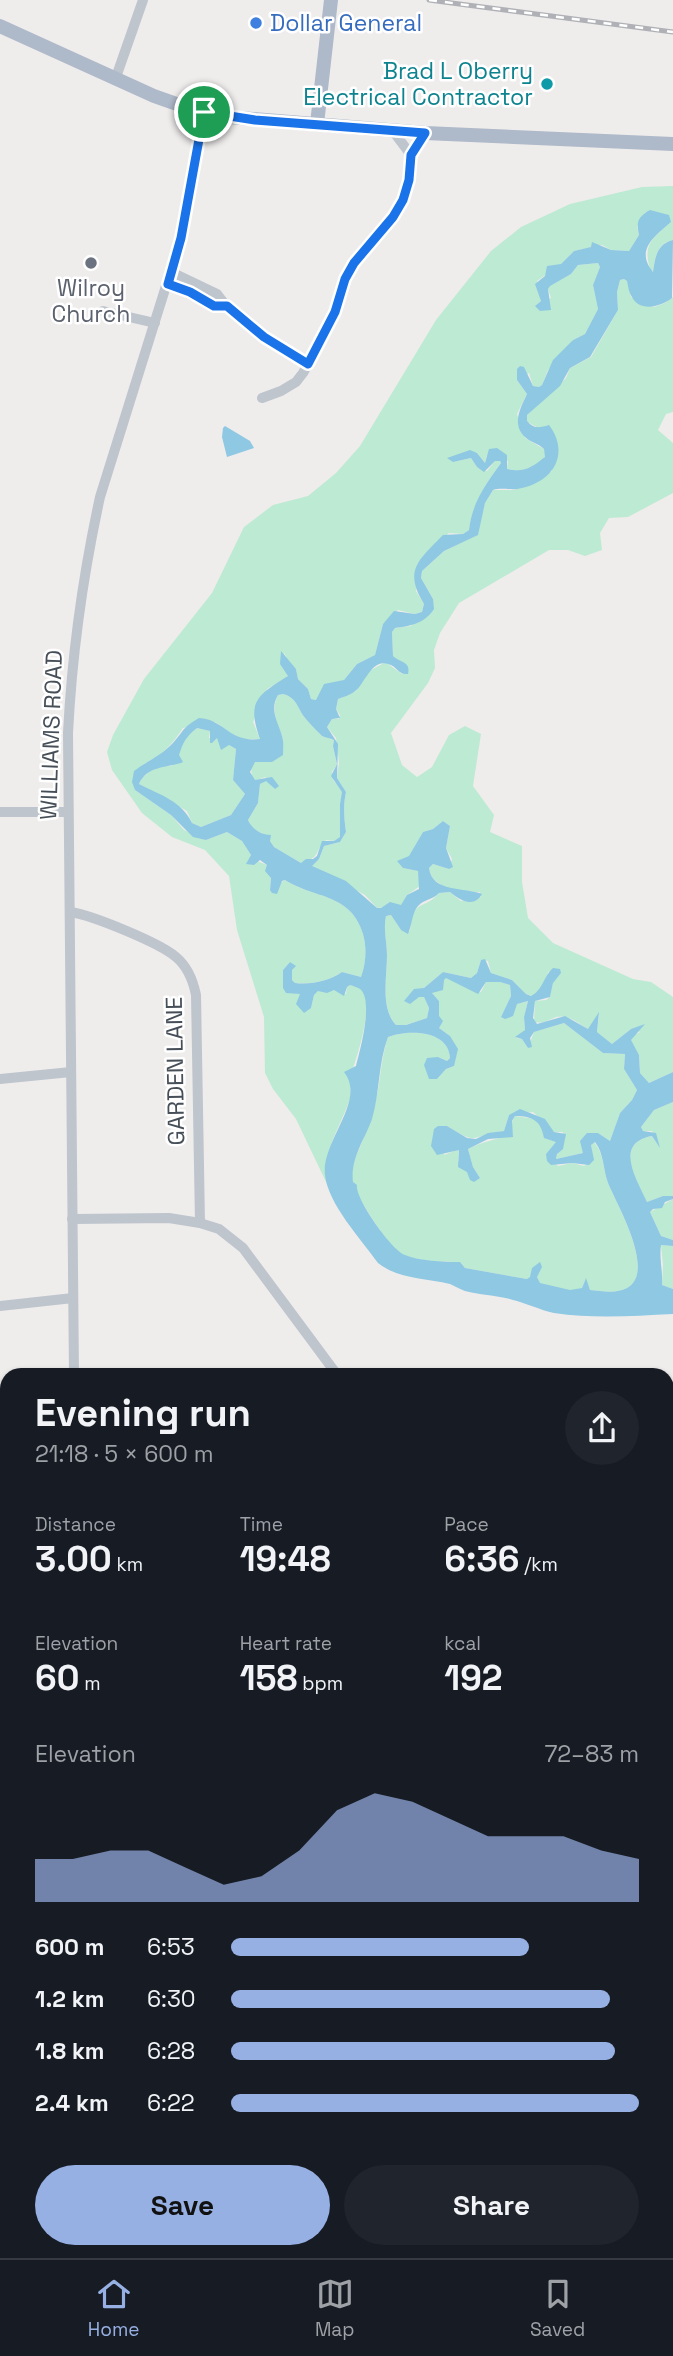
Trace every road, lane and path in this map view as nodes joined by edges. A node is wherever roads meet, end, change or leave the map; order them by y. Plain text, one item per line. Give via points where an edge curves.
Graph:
1 (143, 0) edge
2 (331, 0) edge
3 (0, 26) edge
4 (115, 80) junction
5 (204, 112) junction
6 (317, 124) junction
7 (393, 131) junction
8 (425, 133) junction
9 (673, 144) edge
10 (411, 155) junction
11 (171, 272) junction
12 (168, 284) junction
13 (227, 306) junction
14 (103, 311) dead end
15 (155, 323) junction
16 (308, 364) junction
17 (262, 398) dead end
18 (0, 812) edge
19 (68, 812) junction
20 (70, 912) junction
21 (71, 1072) junction
22 (0, 1079) edge
23 (72, 1219) junction
24 (200, 1223) junction
25 (73, 1298) junction
26 (0, 1306) edge
27 (74, 1368) edge
28 (332, 1368) edge

1 - 4 street
2 - 6 main road
3 - 4 main road
4 - 5 main road
5 - 6 main road
5 - 11 street, WILLIAMS ROAD
6 - 7 main road
7 - 8 main road
7 - 10 street
8 - 9 main road
8 - 10 street
10 - 16 street via 403,200 354,263
11 - 12 street, WILLIAMS ROAD
11 - 13 street via 217,294
12 - 13 street via 214,306
12 - 15 street, WILLIAMS ROAD
13 - 16 street via 264,337
14 - 15 street
15 - 19 street, WILLIAMS ROAD via 104,482 92,535 71,669
16 - 17 street via 296,382
18 - 19 street
19 - 20 street, WILLIAMS ROAD
20 - 21 street, WILLIAMS ROAD
20 - 24 street, GARDEN LANE via 97,919 172,953 190,973 196,995
21 - 22 street
21 - 23 street, WILLIAMS ROAD
23 - 24 street via 169,1218
23 - 25 street, WILLIAMS ROAD
24 - 28 street via 219,1229 243,1248
25 - 26 street
25 - 27 street, WILLIAMS ROAD

